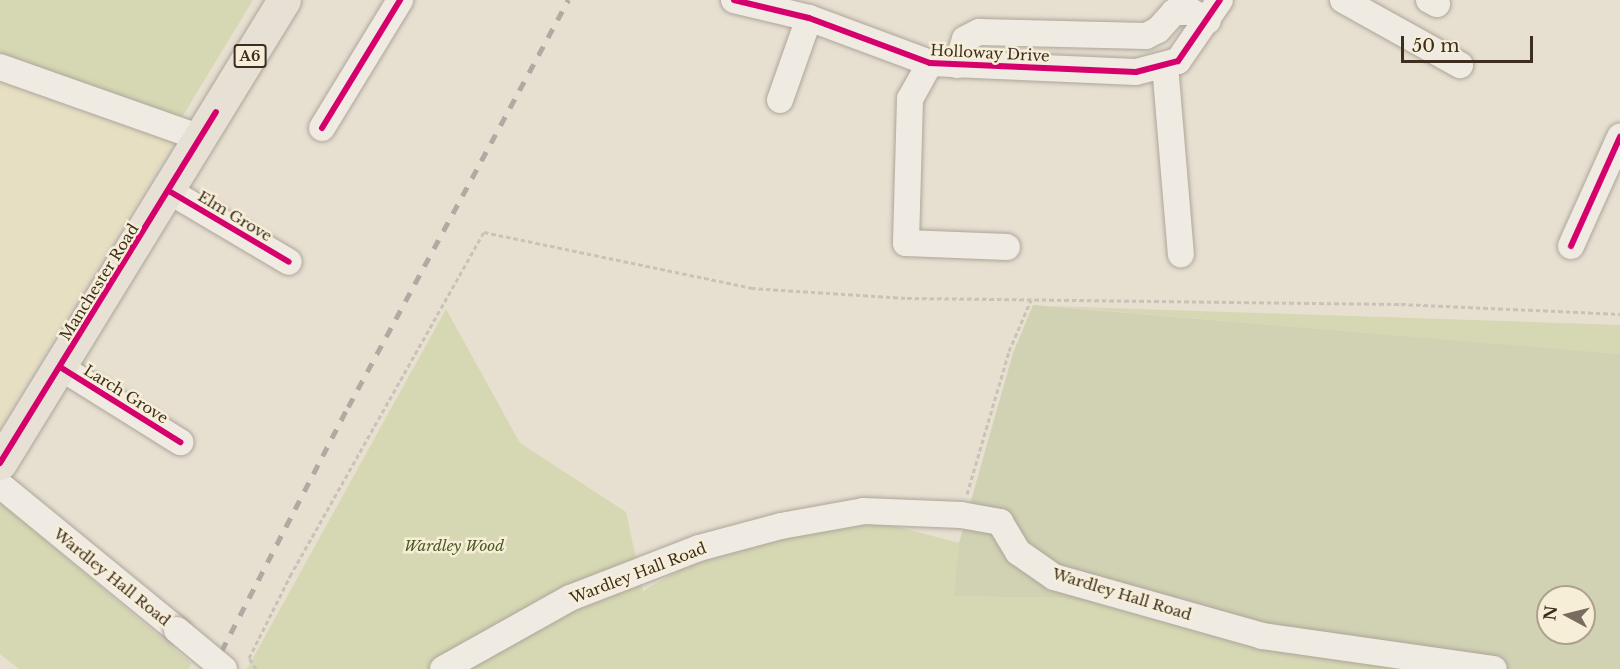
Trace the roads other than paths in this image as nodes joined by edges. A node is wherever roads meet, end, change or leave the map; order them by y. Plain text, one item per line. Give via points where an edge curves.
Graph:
1 (284, 0) edge
2 (400, 0) edge
3 (1343, 0) edge
4 (738, 1) edge
5 (1214, 11) edge
6 (808, 18) junction
7 (1075, 35) junction
8 (930, 63) junction
9 (957, 64) junction
10 (1165, 64) junction
11 (1460, 65) dead end
12 (0, 67) edge
13 (1072, 69) junction
14 (780, 100) dead end
15 (322, 128) dead end
16 (1620, 137) edge
17 (200, 138) junction
18 (169, 191) junction
19 (1570, 246) dead end
20 (1007, 247) dead end
21 (1181, 254) dead end
22 (289, 262) dead end
23 (60, 367) junction
24 (180, 442) dead end
25 (0, 463) edge
26 (0, 485) edge
27 (224, 669) edge
28 (443, 669) edge
29 (1494, 669) edge

1 - 17 main road, Manchester Road / A6
2 - 15 street
3 - 11 street
4 - 6 street, Holloway Drive
5 - 7 street via 1182,11 1167,17 1158,30 1146,36
5 - 10 street, Holloway Drive via 1178,61
6 - 8 street, Holloway Drive
6 - 14 street
7 - 9 street via 978,32 965,39
7 - 13 street
8 - 9 street, Holloway Drive
8 - 20 street via 910,99 906,243
9 - 13 street, Holloway Drive
10 - 13 street, Holloway Drive via 1136,72
10 - 21 street
12 - 17 street
16 - 19 street
17 - 18 main road, Manchester Road / A6
18 - 22 street, Elm Grove
18 - 23 main road, Manchester Road / A6
23 - 24 street, Larch Grove
23 - 25 main road, Manchester Road / A6
26 - 27 street, Wardley Hall Road, bridge
28 - 29 street, Wardley Hall Road via 570,598 699,548 781,526 864,511 962,514 1000,522 1018,552 1054,577 1262,636

